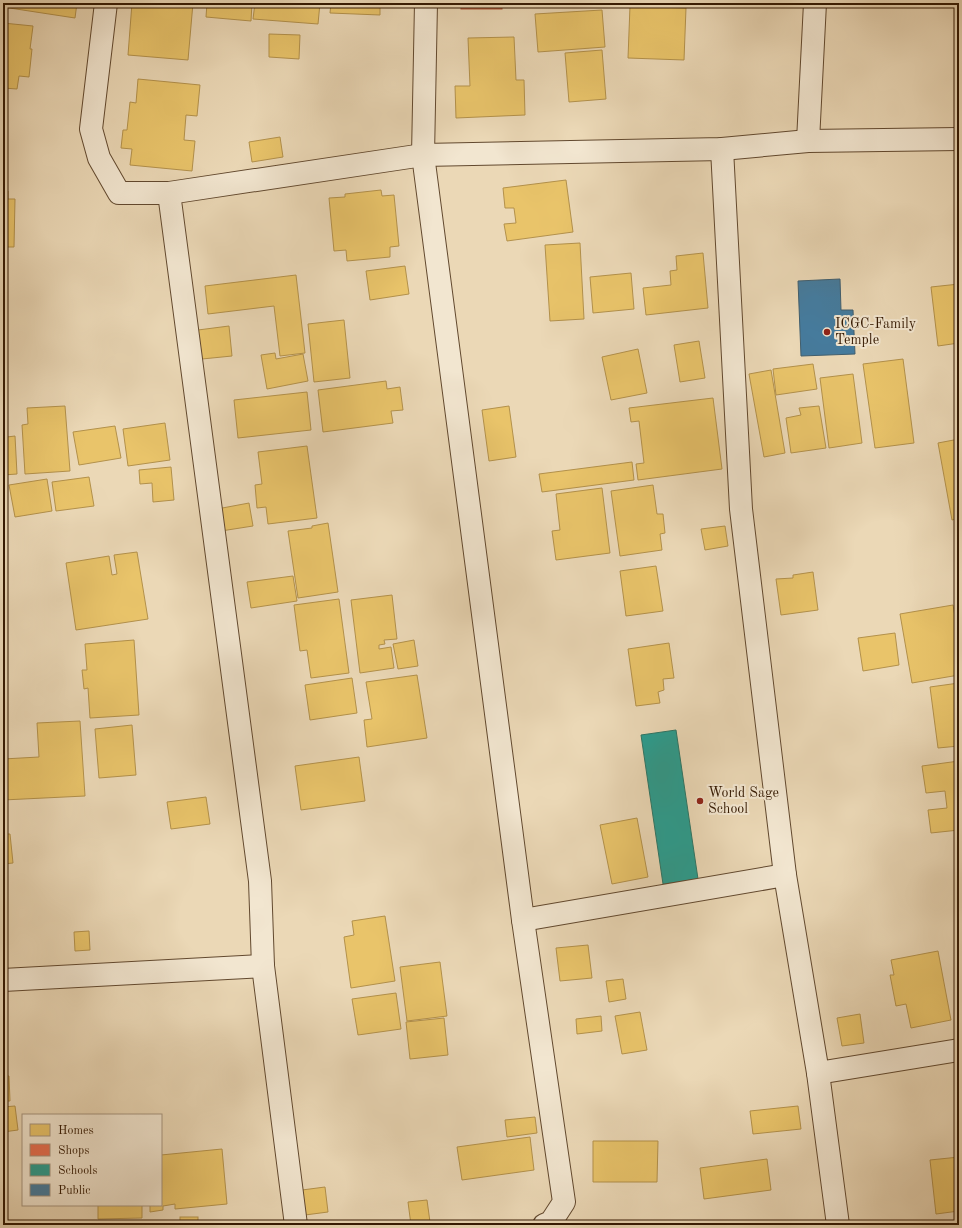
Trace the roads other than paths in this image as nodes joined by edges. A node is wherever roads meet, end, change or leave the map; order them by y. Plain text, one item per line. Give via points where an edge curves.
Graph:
1 (106, 3) edge
2 (426, 3) edge
3 (815, 3) edge
4 (959, 139) edge
5 (808, 141) junction
6 (722, 149) junction
7 (423, 155) junction
8 (169, 193) junction
9 (784, 875) junction
10 (523, 920) junction
11 (263, 966) junction
12 (3, 980) edge
13 (959, 1050) edge
14 (818, 1073) junction
15 (296, 1225) edge
16 (544, 1225) edge
17 (838, 1225) edge

1 - 8 street via 91,129 99,158 119,193
2 - 7 street
3 - 5 street
4 - 5 street
5 - 6 street
6 - 7 street
6 - 9 street via 741,509
7 - 8 street
7 - 10 street
8 - 11 street via 260,881
9 - 10 street
9 - 14 street
10 - 16 street via 564,1202 551,1222
11 - 12 street
11 - 15 street
13 - 14 street
14 - 17 street

